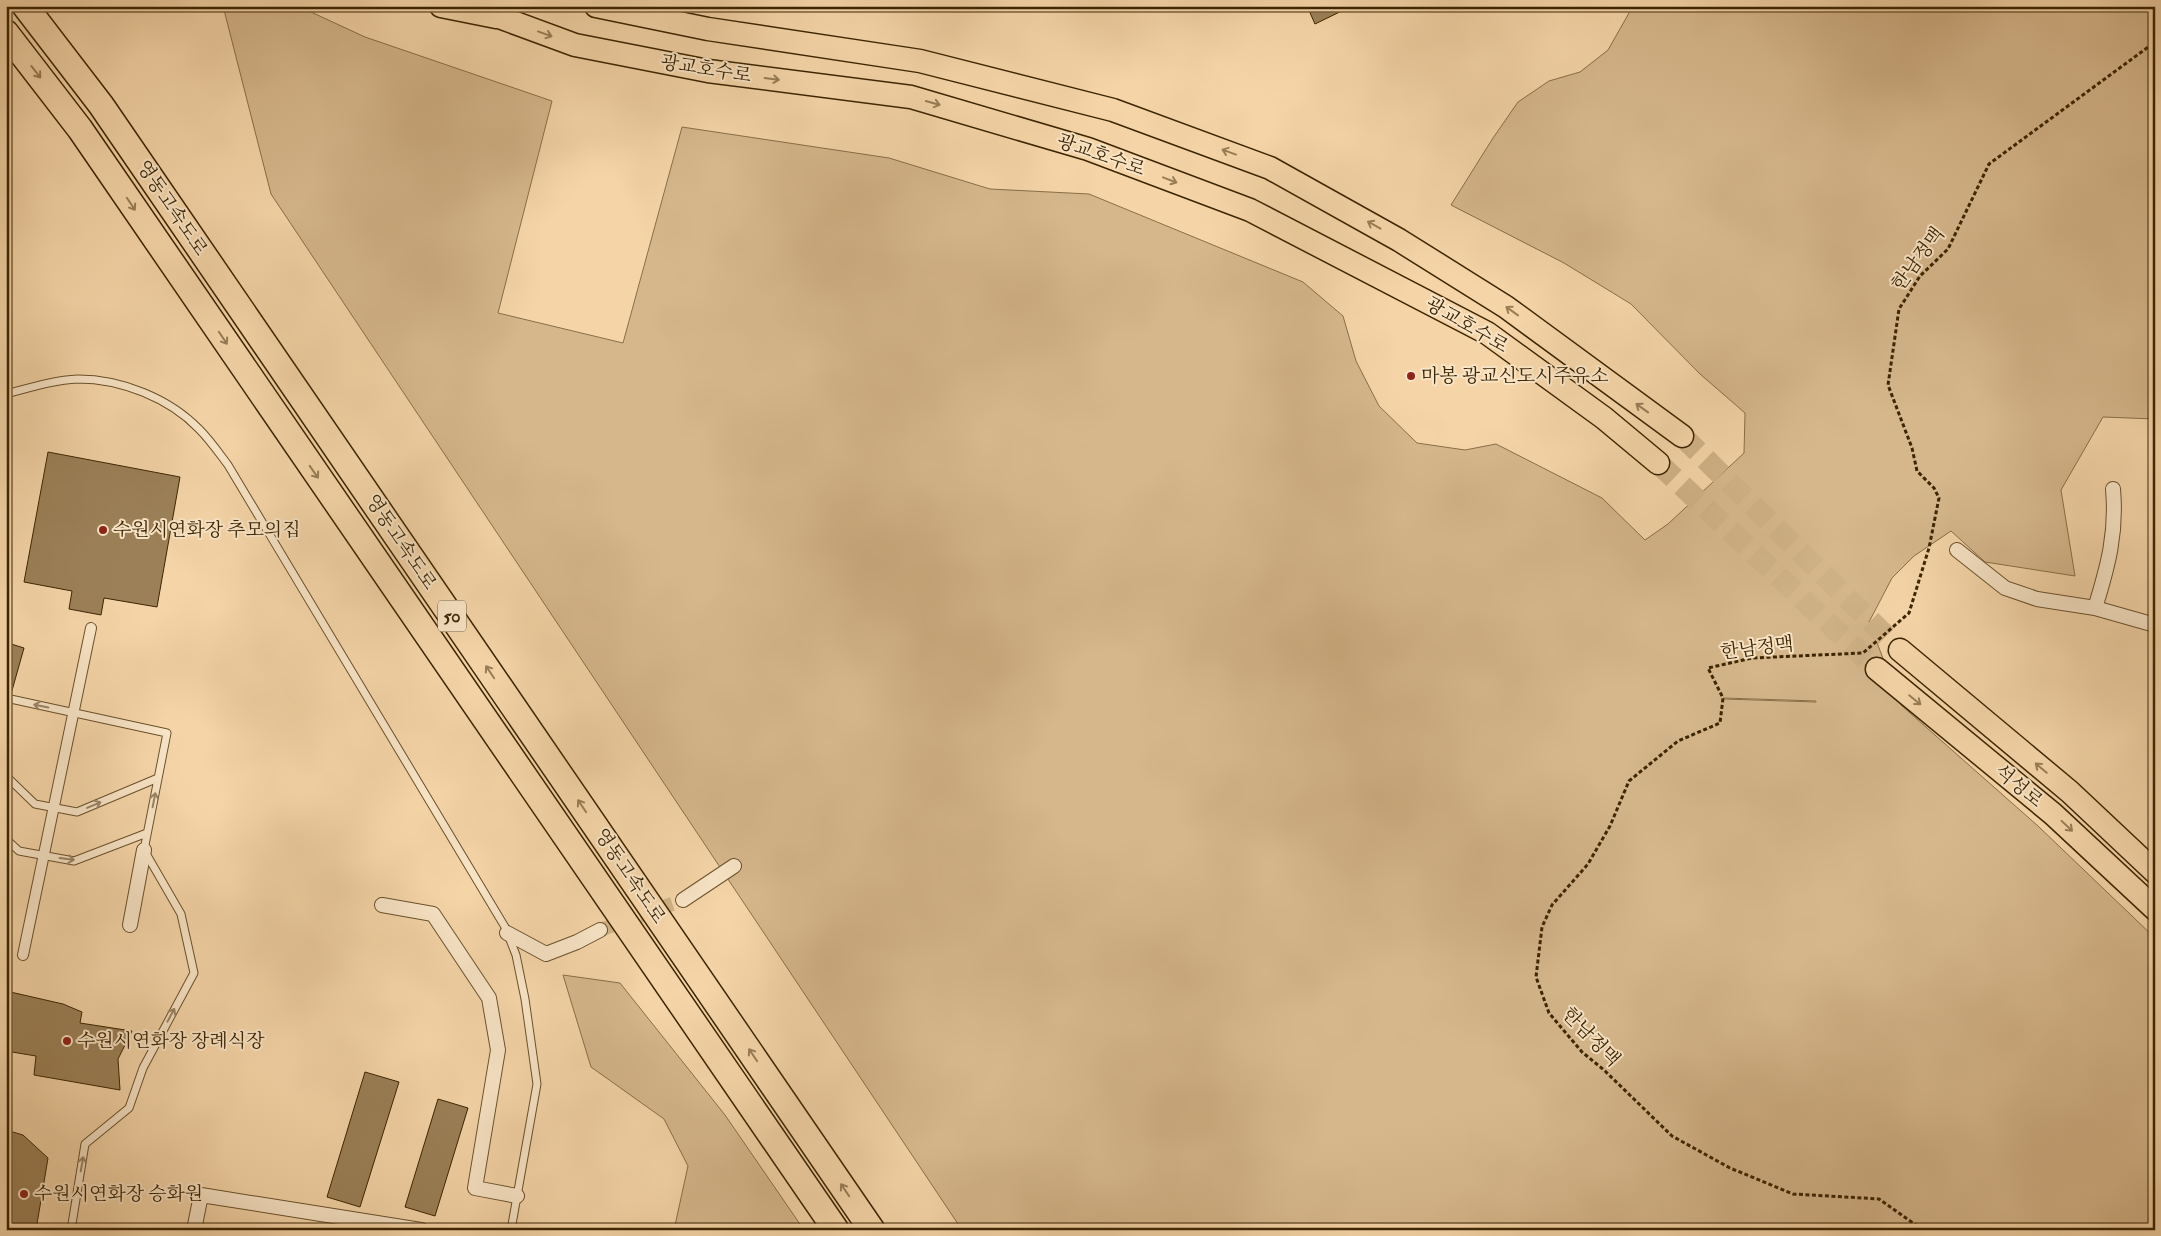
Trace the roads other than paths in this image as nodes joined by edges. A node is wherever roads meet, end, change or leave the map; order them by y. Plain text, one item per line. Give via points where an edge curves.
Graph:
1 (25, 6) edge
2 (440, 6) edge
3 (596, 6) edge
4 (490, 12) edge
5 (6, 34) edge
6 (6, 394) edge
7 (1682, 436) tunnel mouth
8 (1658, 464) tunnel mouth
9 (2113, 489) dead end
10 (1957, 550) dead end
11 (2095, 608) junction
12 (2155, 625) edge
13 (92, 628) dead end
14 (1900, 650) tunnel mouth
15 (1877, 669) tunnel mouth
16 (6, 698) edge
17 (6, 776) edge
18 (158, 778) junction
19 (147, 832) junction
20 (6, 839) edge
21 (144, 850) junction
22 (734, 866) dead end
23 (2155, 872) edge
24 (683, 900) tunnel mouth
25 (382, 905) dead end
26 (2155, 909) edge
27 (130, 925) dead end
28 (600, 930) tunnel mouth
29 (507, 933) junction
30 (23, 955) dead end
31 (517, 1196) junction
32 (71, 1230) edge
33 (194, 1230) edge
34 (422, 1230) edge
35 (511, 1230) edge
36 (836, 1230) edge
37 (872, 1230) edge

37 -> 1 highway, 영동고속도로 / 50 via 101,105
2 - 4 highway, 광교호수로
7 -> 3 highway, 광교호수로 via 1506,307 1399,240 1270,168 1113,110 920,61 708,29
4 -> 8 highway, 광교호수로 via 575,45 708,71 911,97 1088,149 1250,210 1487,333 1604,418
5 -> 36 highway, 영동고속도로 / 50 via 80,129
6 - 29 lane via 78,379 123,384 164,402 199,428 228,465
9 - 11 street via 2114,542
10 - 11 street via 2005,588 2037,599
11 - 12 street
13 - 30 street
23 -> 14 highway, 석성로 via 2070,792
15 -> 26 highway, 석성로 via 2053,814
18 -> 16 lane via 167,733
17 -> 18 lane via 35,804 77,812
19 -> 18 lane
20 -> 19 lane via 19,851 74,861
19 - 21 lane
21 - 27 street
32 -> 21 lane via 85,1144 129,1108 143,1068 194,973 180,914
22 - 24 street
25 - 31 street via 433,914 489,998 498,1050 475,1188
28 - 29 street via 546,954
29 - 31 lane via 516,955 537,1084
31 - 35 lane
33 - 34 street via 201,1195

